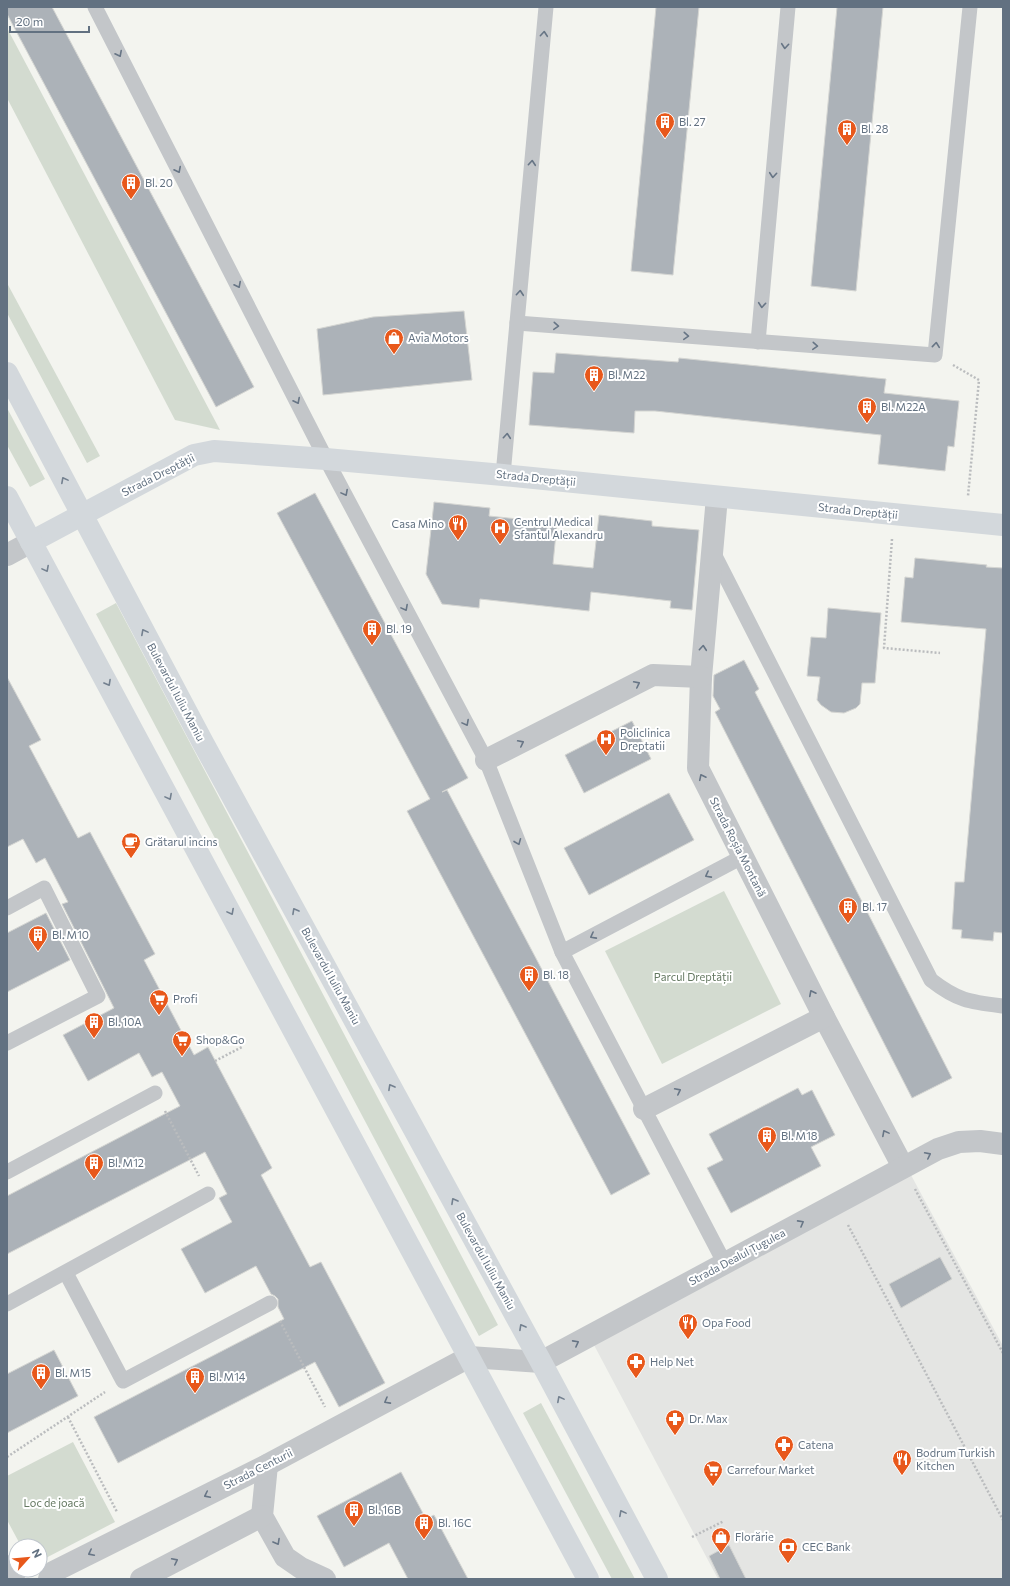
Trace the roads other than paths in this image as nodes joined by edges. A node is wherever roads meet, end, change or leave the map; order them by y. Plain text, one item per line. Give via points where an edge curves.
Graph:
1 (95, 7) edge
2 (546, 7) edge
3 (788, 7) edge
4 (970, 7) edge
5 (517, 323) junction
6 (758, 342) junction
7 (7, 373) edge
8 (326, 459) junction
9 (503, 475) junction
10 (7, 497) edge
11 (717, 497) junction
12 (82, 515) junction
13 (1003, 525) edge
14 (32, 542) junction
15 (712, 550) junction
16 (7, 555) edge
17 (701, 677) junction
18 (486, 760) junction
19 (742, 857) junction
20 (7, 908) edge
21 (562, 952) junction
22 (1003, 1006) edge
23 (824, 1017) junction
24 (7, 1043) edge
25 (155, 1093) road end
26 (644, 1109) junction
27 (1003, 1144) edge
28 (903, 1167) junction
29 (7, 1172) edge
30 (208, 1194) road end
31 (725, 1264) junction
32 (66, 1273) junction
33 (270, 1303) road end
34 (7, 1304) edge
35 (469, 1357) junction
36 (541, 1362) junction
37 (267, 1465) junction
38 (262, 1516) junction
39 (7, 1566) edge
40 (14, 1579) edge
41 (49, 1579) edge
42 (141, 1579) edge
43 (325, 1579) edge
44 (588, 1579) edge
45 (657, 1579) edge

1 -> 8 lane
5 -> 2 lane
3 -> 6 lane
6 -> 4 lane via 935,355
5 -> 6 lane
9 -> 5 lane
12 -> 7 main road, Bulevardul Iuliu Maniu
8 - 9 main road, Strada Dreptății
8 - 12 main road, Strada Dreptății via 204,452
8 -> 18 lane
9 - 11 main road, Strada Dreptății
10 - 14 main road
11 - 13 main road, Strada Dreptății
11 - 15 street, Strada Roșia Montană
12 - 14 main road, Strada Dreptății
36 -> 12 main road, Bulevardul Iuliu Maniu
14 - 16 street
14 -> 35 main road
17 -> 15 street, Strada Roșia Montană
15 - 22 lane via 931,980 947,992 967,1001
18 -> 17 street via 653,676
19 -> 17 street, Strada Roșia Montană via 698,768
18 -> 21 lane
19 -> 21 lane
23 -> 19 street, Strada Roșia Montană
20 - 24 lane via 44,888 98,996
21 - 26 lane
26 -> 23 street
28 -> 23 street, Strada Roșia Montană
25 - 29 lane
26 - 31 lane
28 -> 27 street, Strada Dealul Țugulea via 938,1149 959,1142
31 -> 28 street, Strada Dealul Țugulea
30 - 32 lane
36 -> 31 street, Strada Dealul Țugulea
32 - 33 lane via 123,1381
32 - 34 lane
35 - 36 street
35 -> 37 street, Strada Centurii
35 - 44 main road
45 -> 36 main road, Bulevardul Iuliu Maniu
37 - 38 street
37 -> 41 street, Strada Centurii via 51,1573
42 -> 38 street
38 -> 43 street via 285,1557
39 - 40 street

